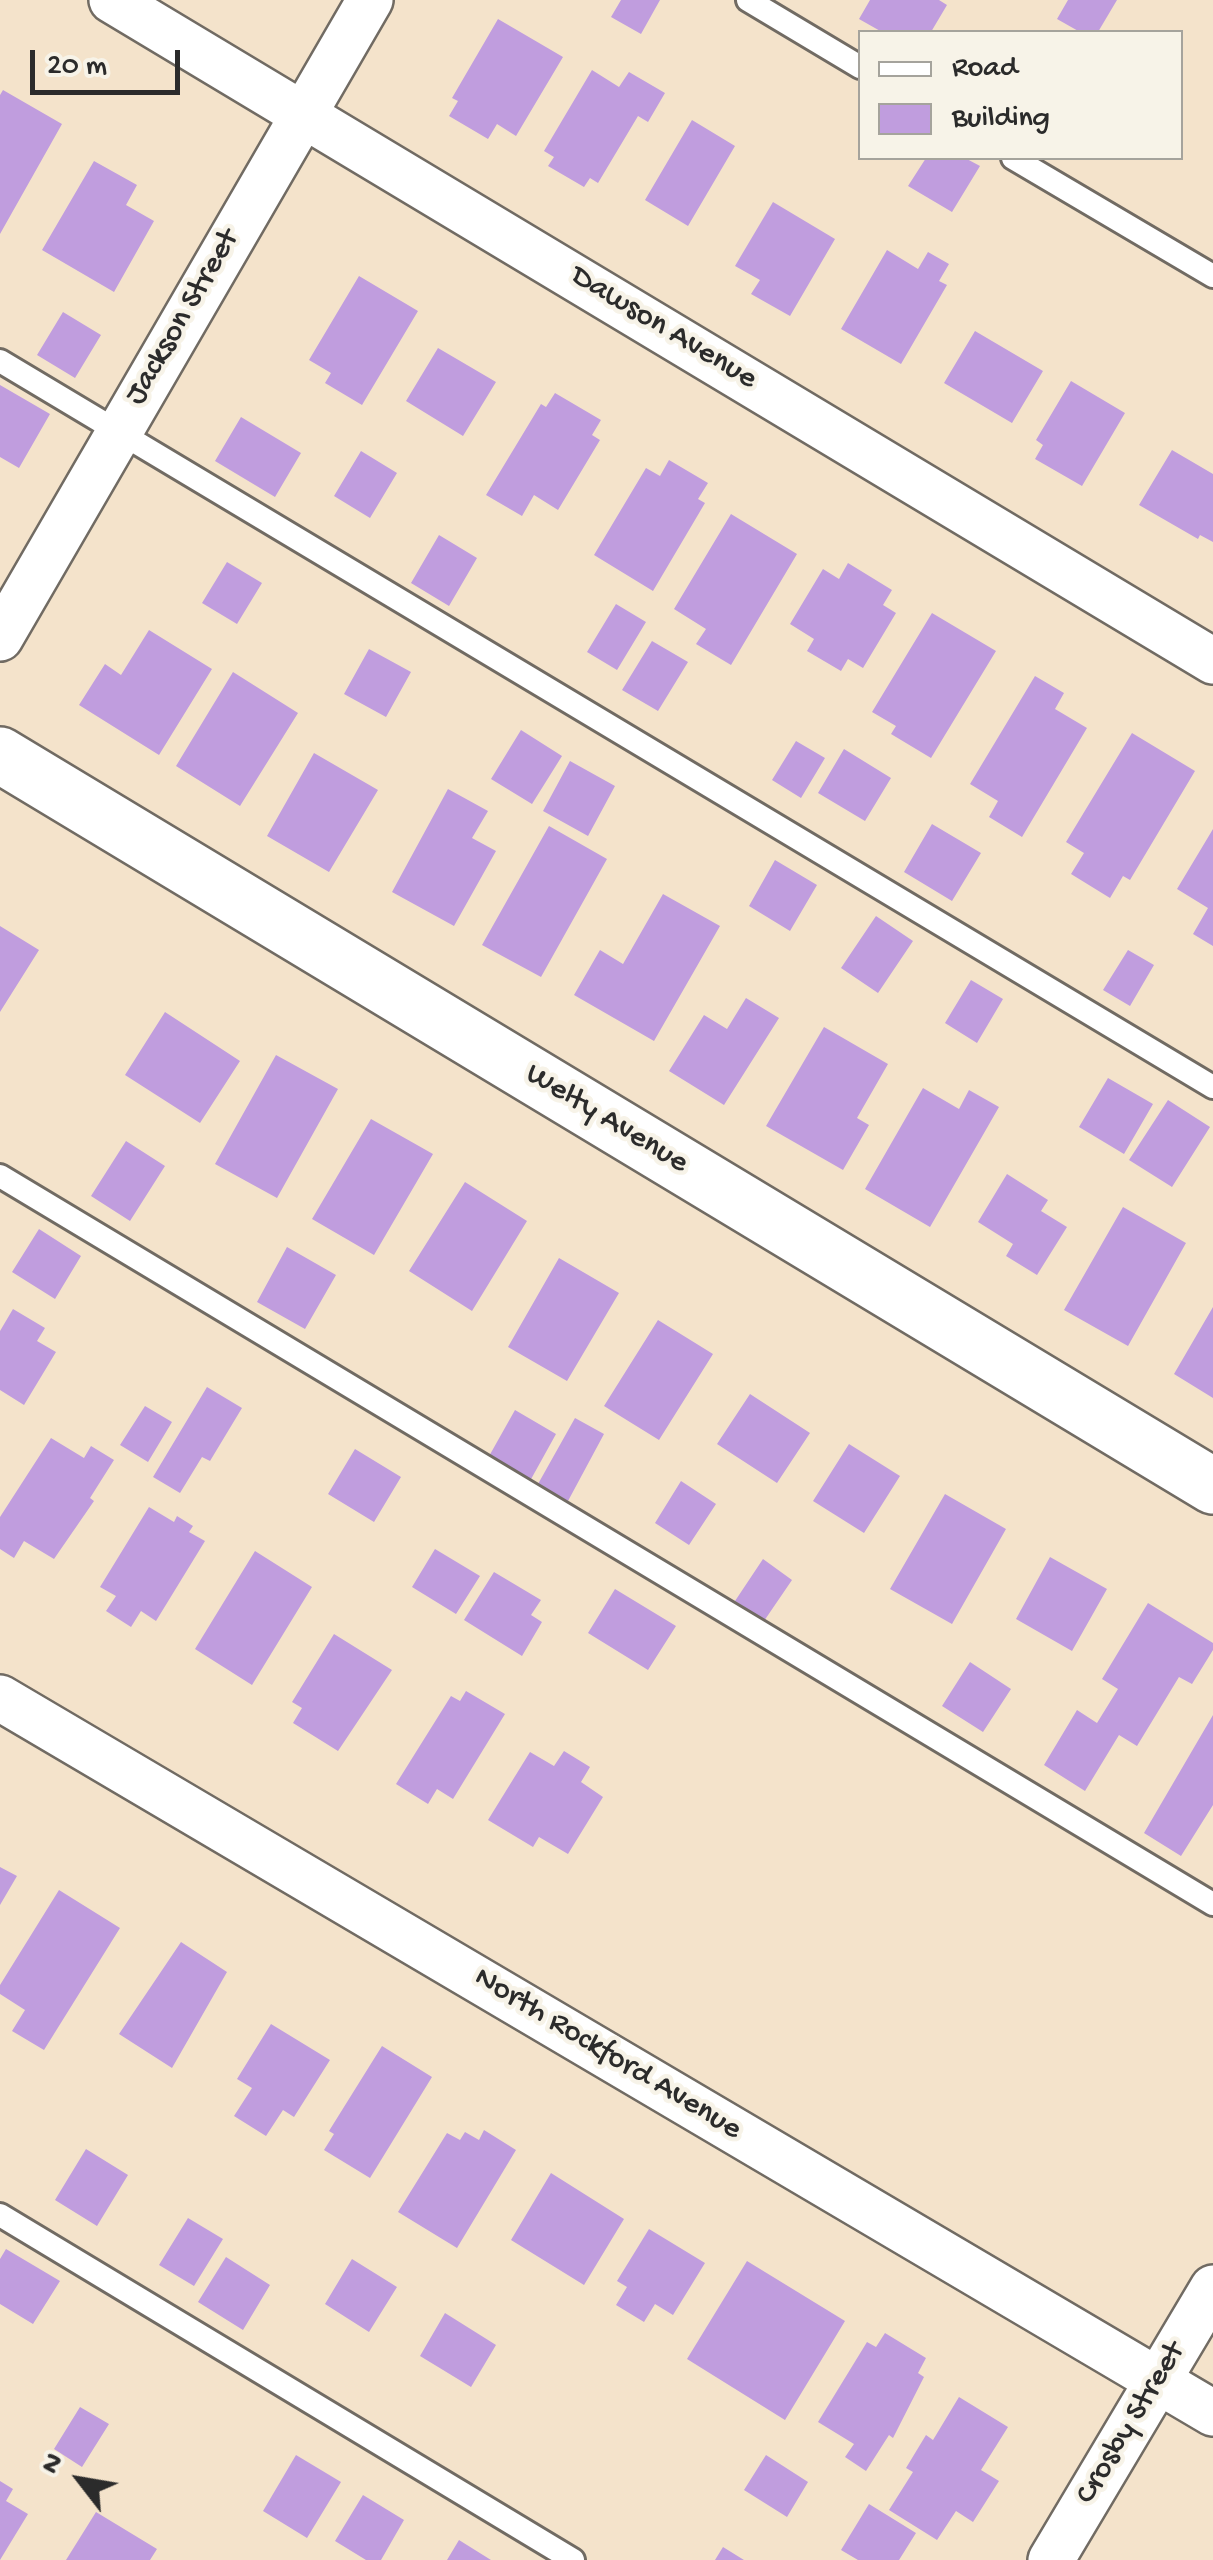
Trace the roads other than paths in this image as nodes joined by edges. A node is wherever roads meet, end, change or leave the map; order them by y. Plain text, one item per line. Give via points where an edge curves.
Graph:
1 (112, 0) edge
2 (370, 0) edge
3 (748, 0) edge
4 (858, 66) edge
5 (304, 112) junction
6 (1016, 160) edge
7 (1213, 276) edge
8 (0, 362) edge
9 (118, 432) junction
10 (0, 638) edge
11 (1213, 660) edge
12 (0, 754) edge
13 (1213, 1087) edge
14 (0, 1176) edge
15 (1213, 1486) edge
16 (0, 1698) edge
17 (1213, 1904) edge
18 (0, 2215) edge
19 (1213, 2288) edge
20 (1159, 2380) junction
21 (1213, 2413) edge
22 (573, 2560) edge
23 (1051, 2560) edge

1 - 5 street, Dawson Avenue
2 - 5 street, Jackson Street
3 - 4 lane
5 - 9 street, Jackson Street
5 - 11 street, Dawson Avenue
6 - 7 lane
8 - 9 lane
9 - 10 street, Jackson Street
9 - 13 lane
12 - 15 street, Welty Avenue
14 - 17 lane
16 - 20 street, North Rockford Avenue
18 - 22 lane
19 - 20 street, Crosby Street
20 - 21 street, North Rockford Avenue
20 - 23 street, Crosby Street

